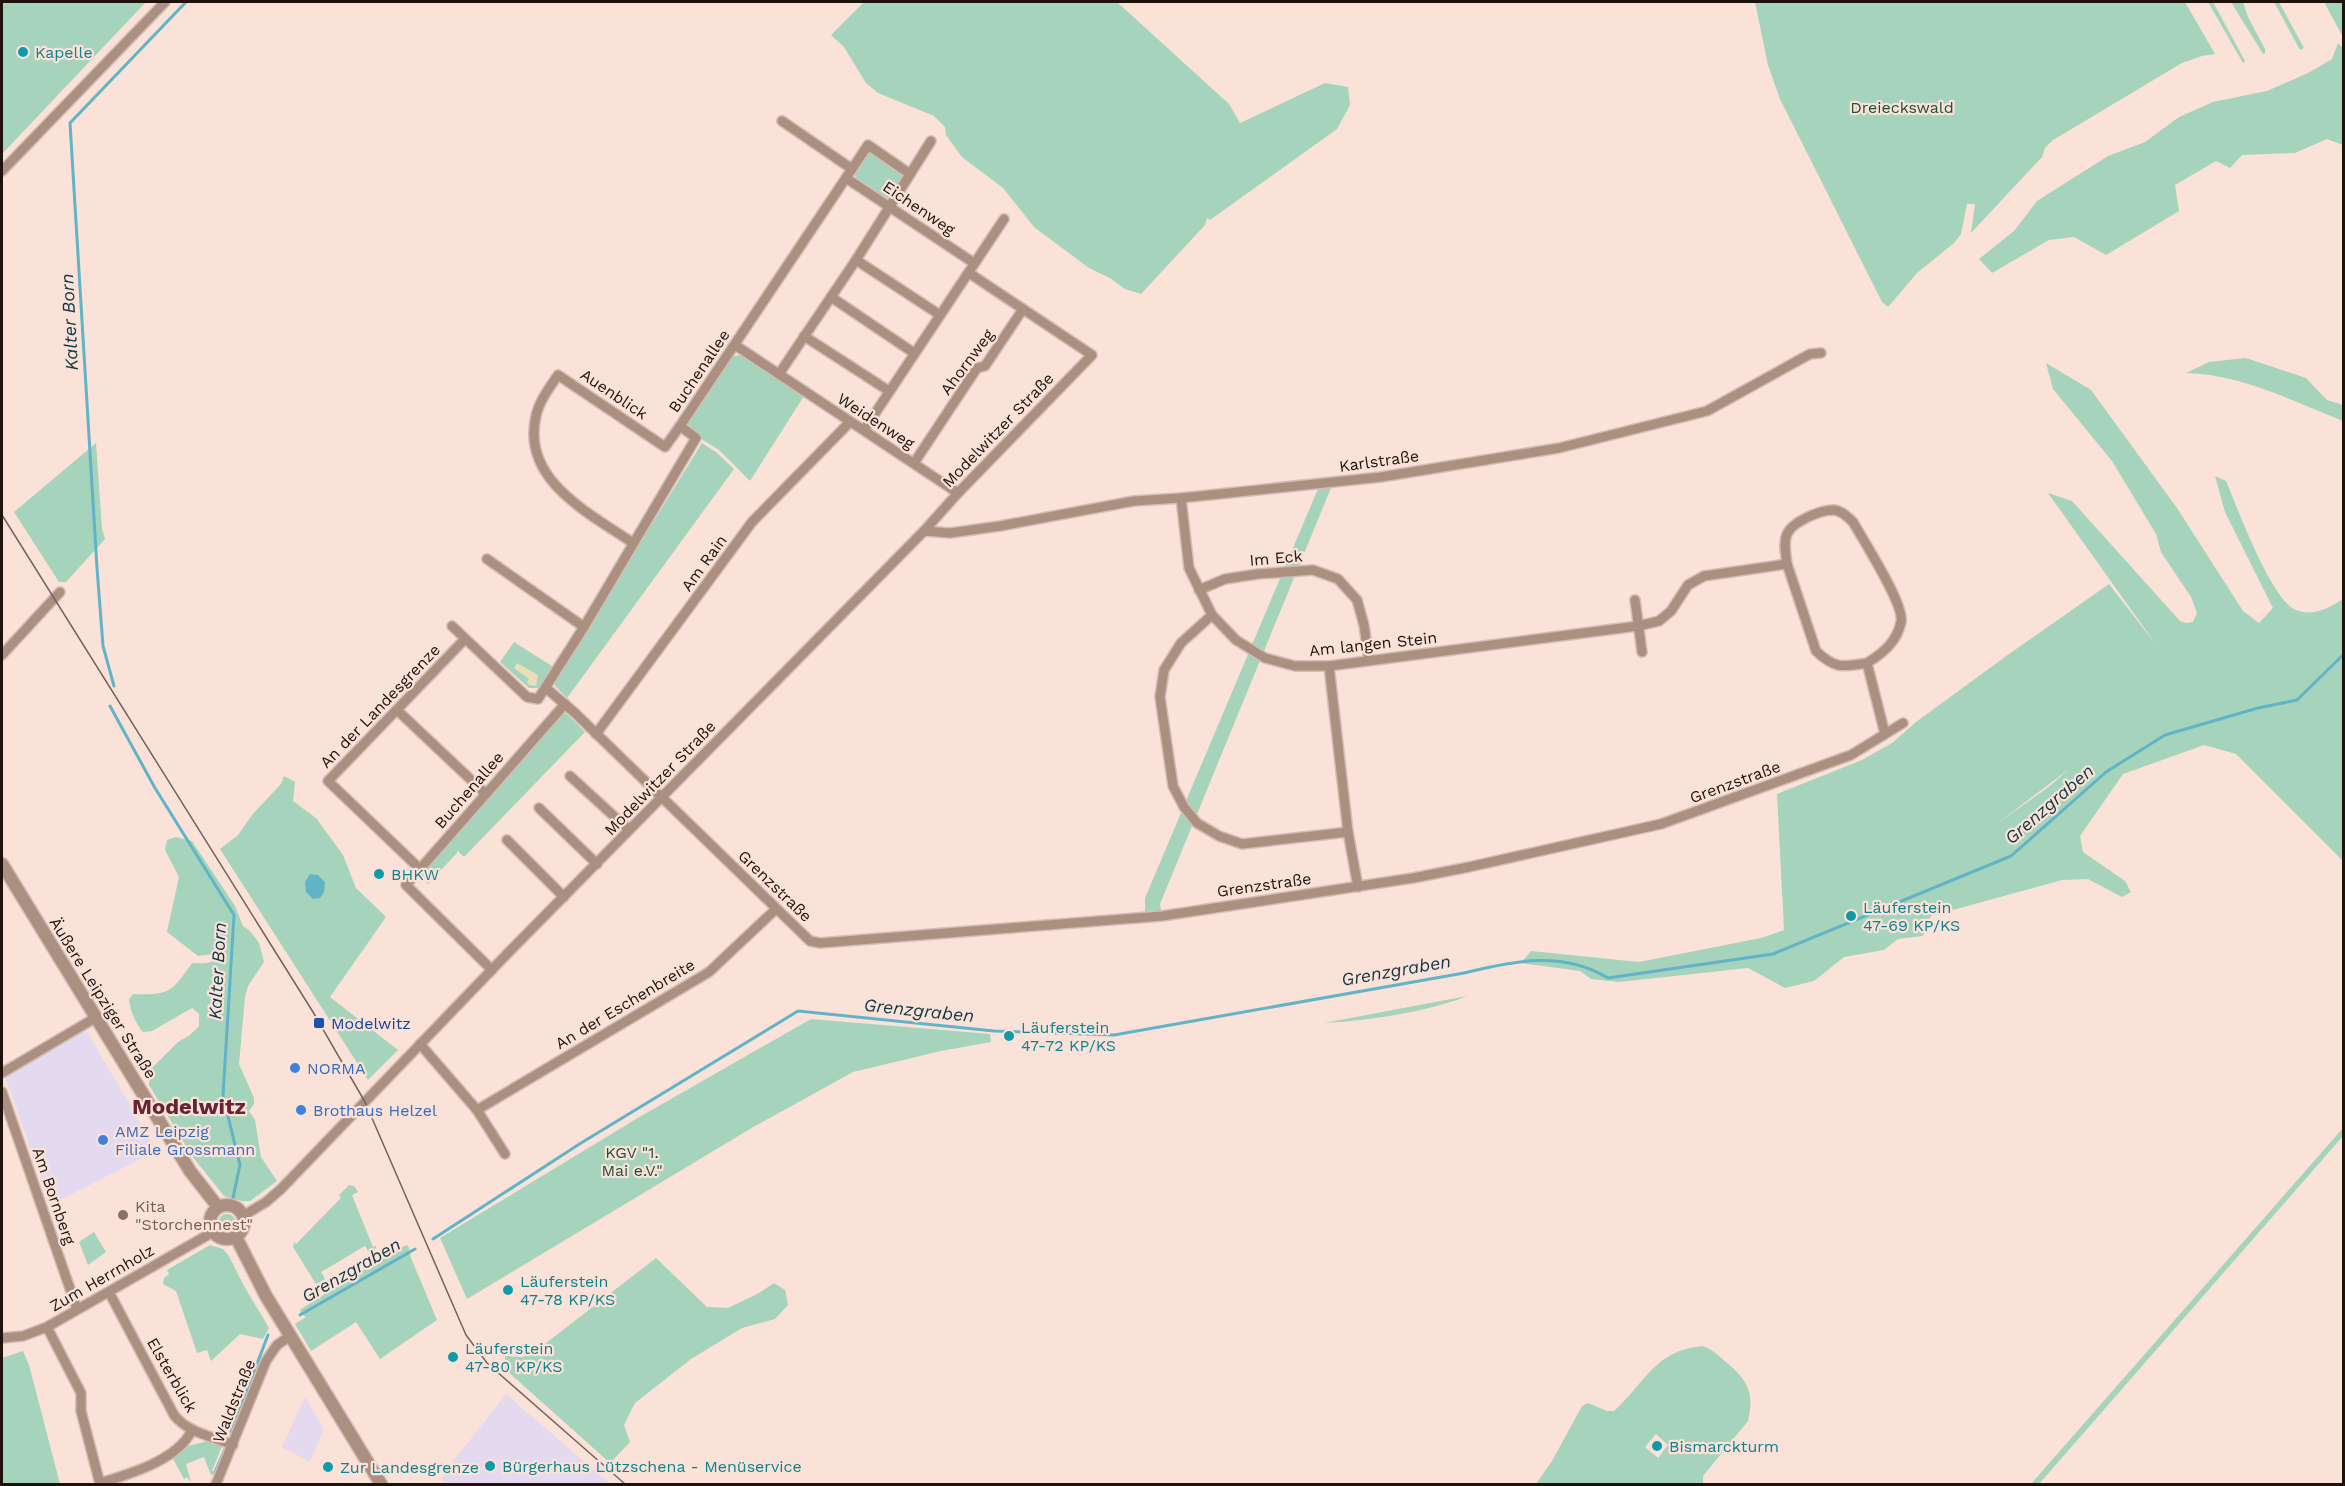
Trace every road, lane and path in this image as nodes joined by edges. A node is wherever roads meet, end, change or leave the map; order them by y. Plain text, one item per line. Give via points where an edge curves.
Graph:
1 (165, 2) edge
2 (782, 121) dead end
3 (931, 141) dead end
4 (2, 171) edge
5 (849, 173) junction
6 (910, 174) junction
7 (890, 207) junction
8 (1004, 219) dead end
9 (856, 260) junction
10 (974, 263) junction
11 (969, 273) junction
12 (831, 297) junction
13 (1023, 309) junction
14 (940, 315) junction
15 (804, 336) junction
16 (735, 345) junction
17 (914, 353) junction
18 (1821, 353) dead end
19 (779, 374) junction
20 (889, 391) junction
21 (850, 422) junction
22 (680, 426) junction
23 (864, 430) junction
24 (914, 463) junction
25 (958, 493) junction
26 (1182, 498) junction
27 (924, 531) junction
28 (633, 543) junction
29 (487, 559) dead end
30 (1787, 564) junction
31 (1199, 590) junction
32 (60, 592) dead end
33 (1635, 600) dead end
34 (1212, 615) junction
35 (452, 626) dead end
36 (1638, 626) junction
37 (584, 627) junction
38 (465, 639) junction
39 (1642, 652) dead end
40 (2, 655) edge
41 (1369, 660) junction
42 (1867, 663) junction
43 (1329, 666) junction
44 (546, 688) junction
45 (566, 704) junction
46 (397, 710) junction
47 (1903, 723) dead end
48 (596, 734) junction
49 (1885, 734) junction
50 (570, 776) dead end
51 (486, 794) junction
52 (662, 797) junction
53 (539, 807) dead end
54 (629, 831) junction
55 (1348, 832) junction
56 (507, 840) dead end
57 (2, 864) edge
58 (597, 864) junction
59 (420, 869) junction
60 (1358, 887) junction
61 (564, 897) junction
62 (776, 909) junction
63 (492, 970) junction
64 (95, 1018) junction
65 (420, 1044) junction
66 (2, 1073) edge
67 (2, 1092) edge
68 (477, 1110) junction
69 (505, 1154) dead end
70 (218, 1207) junction
71 (243, 1216) junction
72 (213, 1232) junction
73 (236, 1237) junction
74 (109, 1292) junction
75 (77, 1309) junction
76 (47, 1327) junction
77 (290, 1336) junction
78 (2, 1338) edge
79 (192, 1430) junction
80 (233, 1445) junction
81 (100, 1484) edge
82 (216, 1485) edge
83 (381, 1485) edge

1 - 4 street
2 - 5 street, Eichenweg
3 - 6 street
5 - 6 street, Buchenallee via 868,145
5 - 7 street, Eichenweg
5 - 16 street, Buchenallee
6 - 7 street
7 - 9 street
7 - 10 street, Eichenweg
8 - 10 street
9 - 12 street
9 - 14 street
10 - 11 street
11 - 13 street
11 - 14 street
12 - 15 street
12 - 17 street
13 - 24 street, Ahornweg via 986,366 977,368
13 - 25 street, Modelwitzer Straße via 1092,355
14 - 17 street
15 - 19 street
15 - 20 street
16 - 19 street, Weidenweg
16 - 22 street, Buchenallee
17 - 20 street
18 - 26 street, Karlstraße via 1810,354 1707,411 1559,448 1381,477
19 - 21 street, Weidenweg
20 - 23 street
21 - 23 street, Weidenweg
21 - 48 street, Am Rain via 752,522
22 - 28 street, Buchenallee via 696,438
22 - 28 street, Auenblick via 665,447 558,375 536,415 534,445 541,467 562,494
23 - 24 street, Weidenweg
24 - 25 street, Weidenweg
25 - 27 street, Modelwitzer Straße
26 - 27 street, Karlstraße via 1134,501 950,533
26 - 31 street, Am langen Stein via 1189,568
27 - 52 street, Modelwitzer Straße
28 - 37 street, Buchenallee
29 - 37 street
30 - 36 street, Am langen Stein via 1704,576 1688,585 1671,611 1659,621
30 - 42 street via 1816,651 1840,667
30 - 42 street via 1786,535 1798,521 1833,510 1845,513 1853,522 1898,602 1902,620 1894,641
31 - 34 street, Am langen Stein
31 - 41 street, Im Eck via 1225,579 1258,574 1313,570 1338,579 1357,600
32 - 40 street
33 - 36 street
34 - 43 street, Am langen Stein via 1236,640 1265,658 1295,666
34 - 55 street via 1181,643 1164,670 1160,697 1173,786 1184,807 1197,823 1242,843
35 - 38 street, An der Landesgrenze
36 - 39 street
36 - 41 street, Am langen Stein
37 - 44 street, Buchenallee
38 - 44 street, An der Landesgrenze via 527,697 538,699
38 - 46 street, An der Landesgrenze
41 - 43 street, Am langen Stein
42 - 49 street
43 - 55 street
44 - 45 street
45 - 48 street
45 - 51 street, Buchenallee
46 - 51 street
46 - 59 street, An der Landesgrenze via 328,781
47 - 49 street, Grenzstraße
48 - 52 street
49 - 60 street, Grenzstraße via 1851,754 1661,824 1469,867
50 - 54 street
51 - 59 street, Buchenallee
52 - 54 street, Modelwitzer Straße
52 - 62 street, Grenzstraße
53 - 58 street
54 - 58 street, Modelwitzer Straße
55 - 60 street
56 - 61 street
57 - 64 street, Äußere Leipziger Straße
58 - 61 street, Modelwitzer Straße
59 - 63 street via 406,885
60 - 62 street, Grenzstraße via 1162,916 820,943 810,941
61 - 63 street, Modelwitzer Straße
62 - 68 street, An der Eschenbreite via 709,972
63 - 65 street, Modelwitzer Straße
64 - 66 street
64 - 70 street, Äußere Leipziger Straße via 190,1171
65 - 68 street
65 - 71 street, Modelwitzer Straße via 281,1189
67 - 75 street, Am Bornberg
68 - 69 street
70 - 71 street via 233,1206
70 - 72 street via 209,1221
71 - 73 street via 243,1228
72 - 73 street via 221,1238
72 - 74 street, Zum Herrnholz
73 - 77 street
74 - 75 street, Zum Herrnholz
74 - 79 street, Elsterblick via 174,1415
75 - 76 street, Zum Herrnholz
76 - 78 street, Zum Herrnholz via 24,1336
76 - 81 street via 81,1393 81,1411
77 - 80 street, Waldstraße via 277,1345 266,1361
77 - 83 street
79 - 80 street, Elsterblick
79 - 81 street via 178,1448 136,1473
80 - 82 street, Waldstraße

